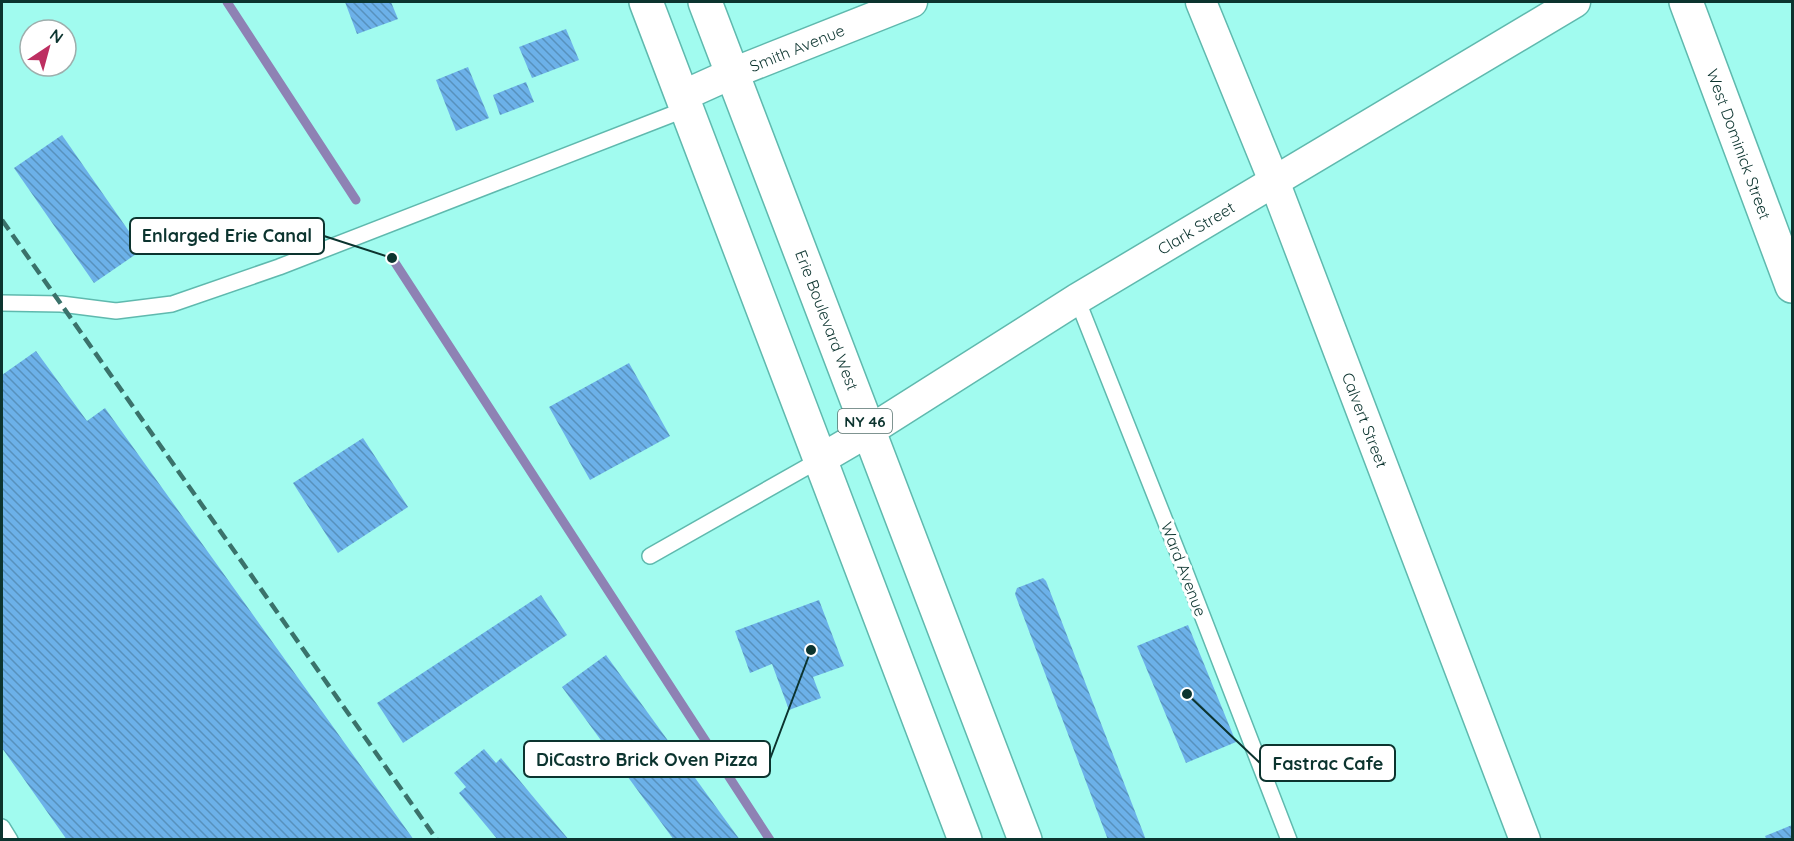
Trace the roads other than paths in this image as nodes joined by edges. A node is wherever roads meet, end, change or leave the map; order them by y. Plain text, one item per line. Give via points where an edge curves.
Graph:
1 (646, 2) edge
2 (705, 2) edge
3 (912, 2) edge
4 (1201, 2) edge
5 (1575, 2) edge
6 (1686, 2) edge
7 (733, 74) junction
8 (684, 102) junction
9 (1274, 181) junction
10 (1789, 268) edge
11 (1077, 299) junction
12 (2, 303) edge
13 (869, 431) junction
14 (821, 459) junction
15 (650, 556) dead end
16 (2, 827) edge
17 (10, 840) edge
18 (965, 840) edge
19 (1025, 840) edge
20 (1289, 840) edge
21 (1525, 840) edge

1 - 8 main road
2 - 7 main road, Erie Boulevard West / NY 46
3 - 7 street, Smith Avenue
4 - 9 street, Calvert Street
5 - 9 street, Clark Street
6 - 10 main road, West Dominick Street
7 - 8 street, Smith Avenue
7 - 13 main road, Erie Boulevard West / NY 46
8 - 12 lane via 279,267 172,304 116,311 61,304
8 - 14 main road
9 - 11 street, Clark Street
9 - 21 street, Calvert Street
11 - 13 street, Clark Street
11 - 20 lane, Ward Avenue
13 - 14 street, Clark Street
13 - 19 main road, Erie Boulevard West / NY 46
14 - 15 lane
14 - 18 main road
16 - 17 lane

